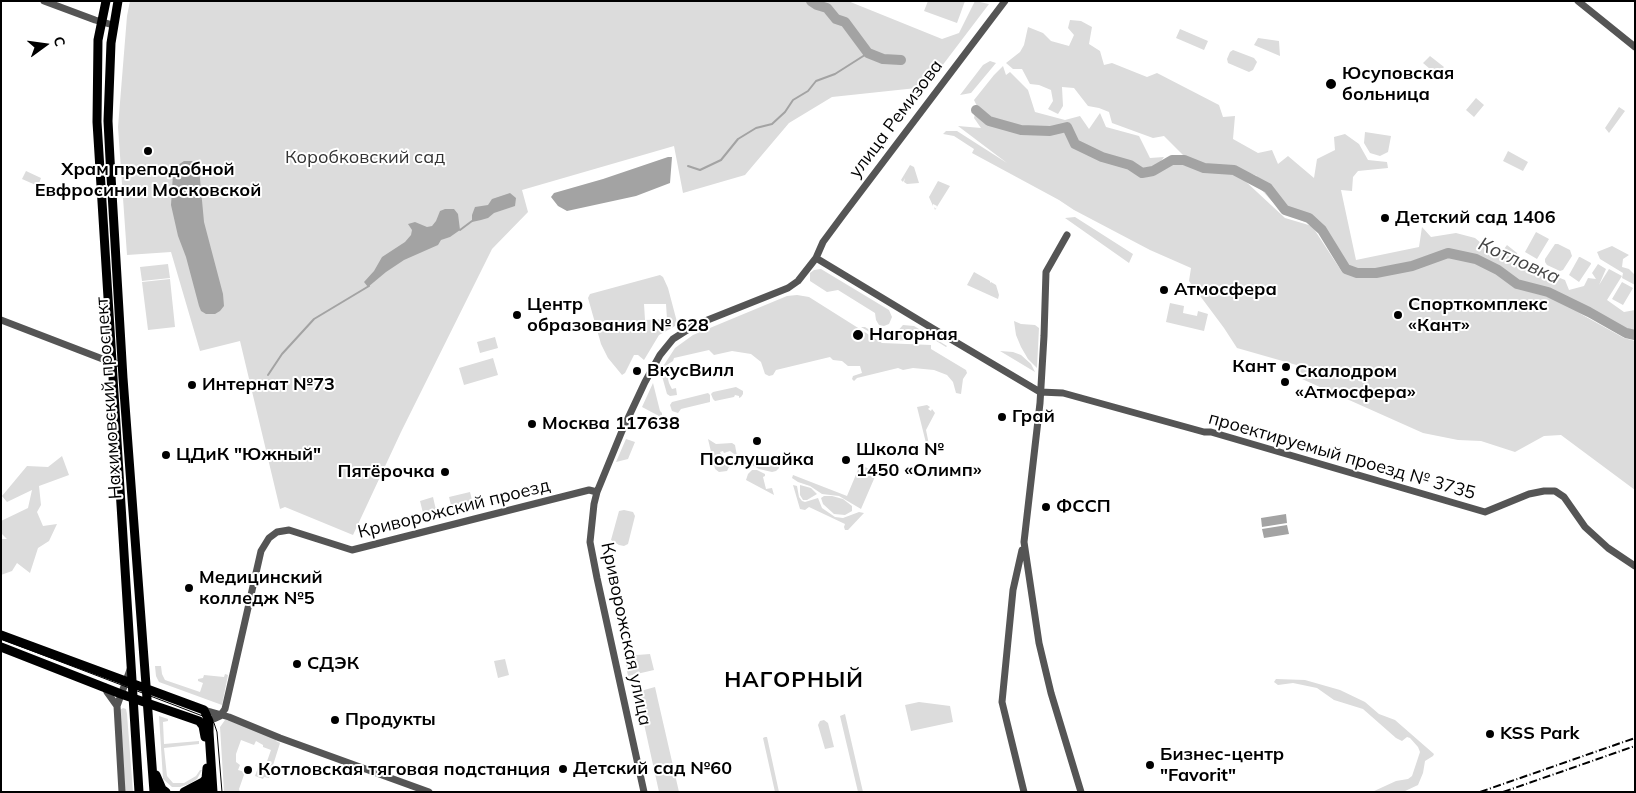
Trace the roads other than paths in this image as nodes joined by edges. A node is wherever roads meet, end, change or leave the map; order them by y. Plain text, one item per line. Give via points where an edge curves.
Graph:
1 (44, 1) edge
2 (106, 1) edge
3 (118, 1) edge
4 (1005, 1) edge
5 (1578, 1) edge
6 (102, 22) junction
7 (113, 25) junction
8 (1635, 47) edge
9 (1067, 236) dead end
10 (816, 258) junction
11 (1, 320) edge
12 (118, 364) junction
13 (1040, 392) junction
14 (597, 492) junction
15 (1024, 542) junction
16 (1635, 566) edge
17 (1013, 590) junction
18 (1032, 596) junction
19 (1, 635) edge
20 (1, 647) edge
21 (128, 682) junction
22 (104, 687) junction
23 (146, 689) junction
24 (121, 694) junction
25 (132, 698) junction
26 (147, 703) junction
27 (117, 706) junction
28 (204, 710) junction
29 (220, 716) junction
30 (200, 721) junction
31 (209, 721) junction
32 (152, 765) junction
33 (212, 778) junction
34 (122, 792) edge
35 (139, 792) edge
36 (154, 792) edge
37 (166, 792) edge
38 (184, 792) edge
39 (199, 792) edge
40 (213, 792) edge
41 (430, 792) edge
42 (644, 792) edge
43 (1024, 792) edge
44 (1081, 792) edge

1 - 6 street
2 - 6 main road, Нахимовский проспект
3 - 7 main road, Нахимовский проспект
4 - 10 street, улица Ремизова via 843,215
5 - 8 street
6 - 7 street
6 - 12 main road, Нахимовский проспект via 98,40 97,122
7 - 12 main road, Нахимовский проспект via 108,121
9 - 13 street via 1046,272
10 - 13 street
10 - 14 street, Криворожская улица via 793,286 695,325 668,343 638,396
11 - 12 street
12 - 21 main road, Нахимовский проспект via 131,666
12 - 23 main road, Нахимовский проспект
13 - 15 street
13 - 16 street, проектируемый проезд № 3735 via 1063,393 1211,432 1485,512 1529,494 1555,491 1564,497 1585,527
14 - 29 street, Криворожский проезд via 589,490 352,550 289,530 277,532 261,551 225,709
14 - 42 street, Криворожская улица via 590,542
15 - 17 street
15 - 18 street
17 - 18 street via 1022,585
17 - 43 street via 1002,702
18 - 44 street via 1051,693
19 - 21 main road
20 - 22 main road
21 - 23 main road
21 - 24 street, Нахимовский проспект
21 - 25 main road, Нахимовский проспект
22 - 24 main road
22 - 27 street
23 - 26 main road, Нахимовский проспект
23 - 28 main road
24 - 25 main road
24 - 27 street, Нахимовский проспект
25 - 26 main road
25 - 35 main road, Нахимовский проспект
26 - 30 main road
26 - 32 main road, Нахимовский проспект
27 - 34 street, Нахимовский проспект
28 - 29 street
28 - 31 main road
29 - 31 street
29 - 41 street
30 - 31 street
30 - 38 main road via 205,732 206,779
31 - 33 main road
32 - 36 main road, Нахимовский проспект
32 - 37 main road
33 - 39 main road
33 - 40 main road

